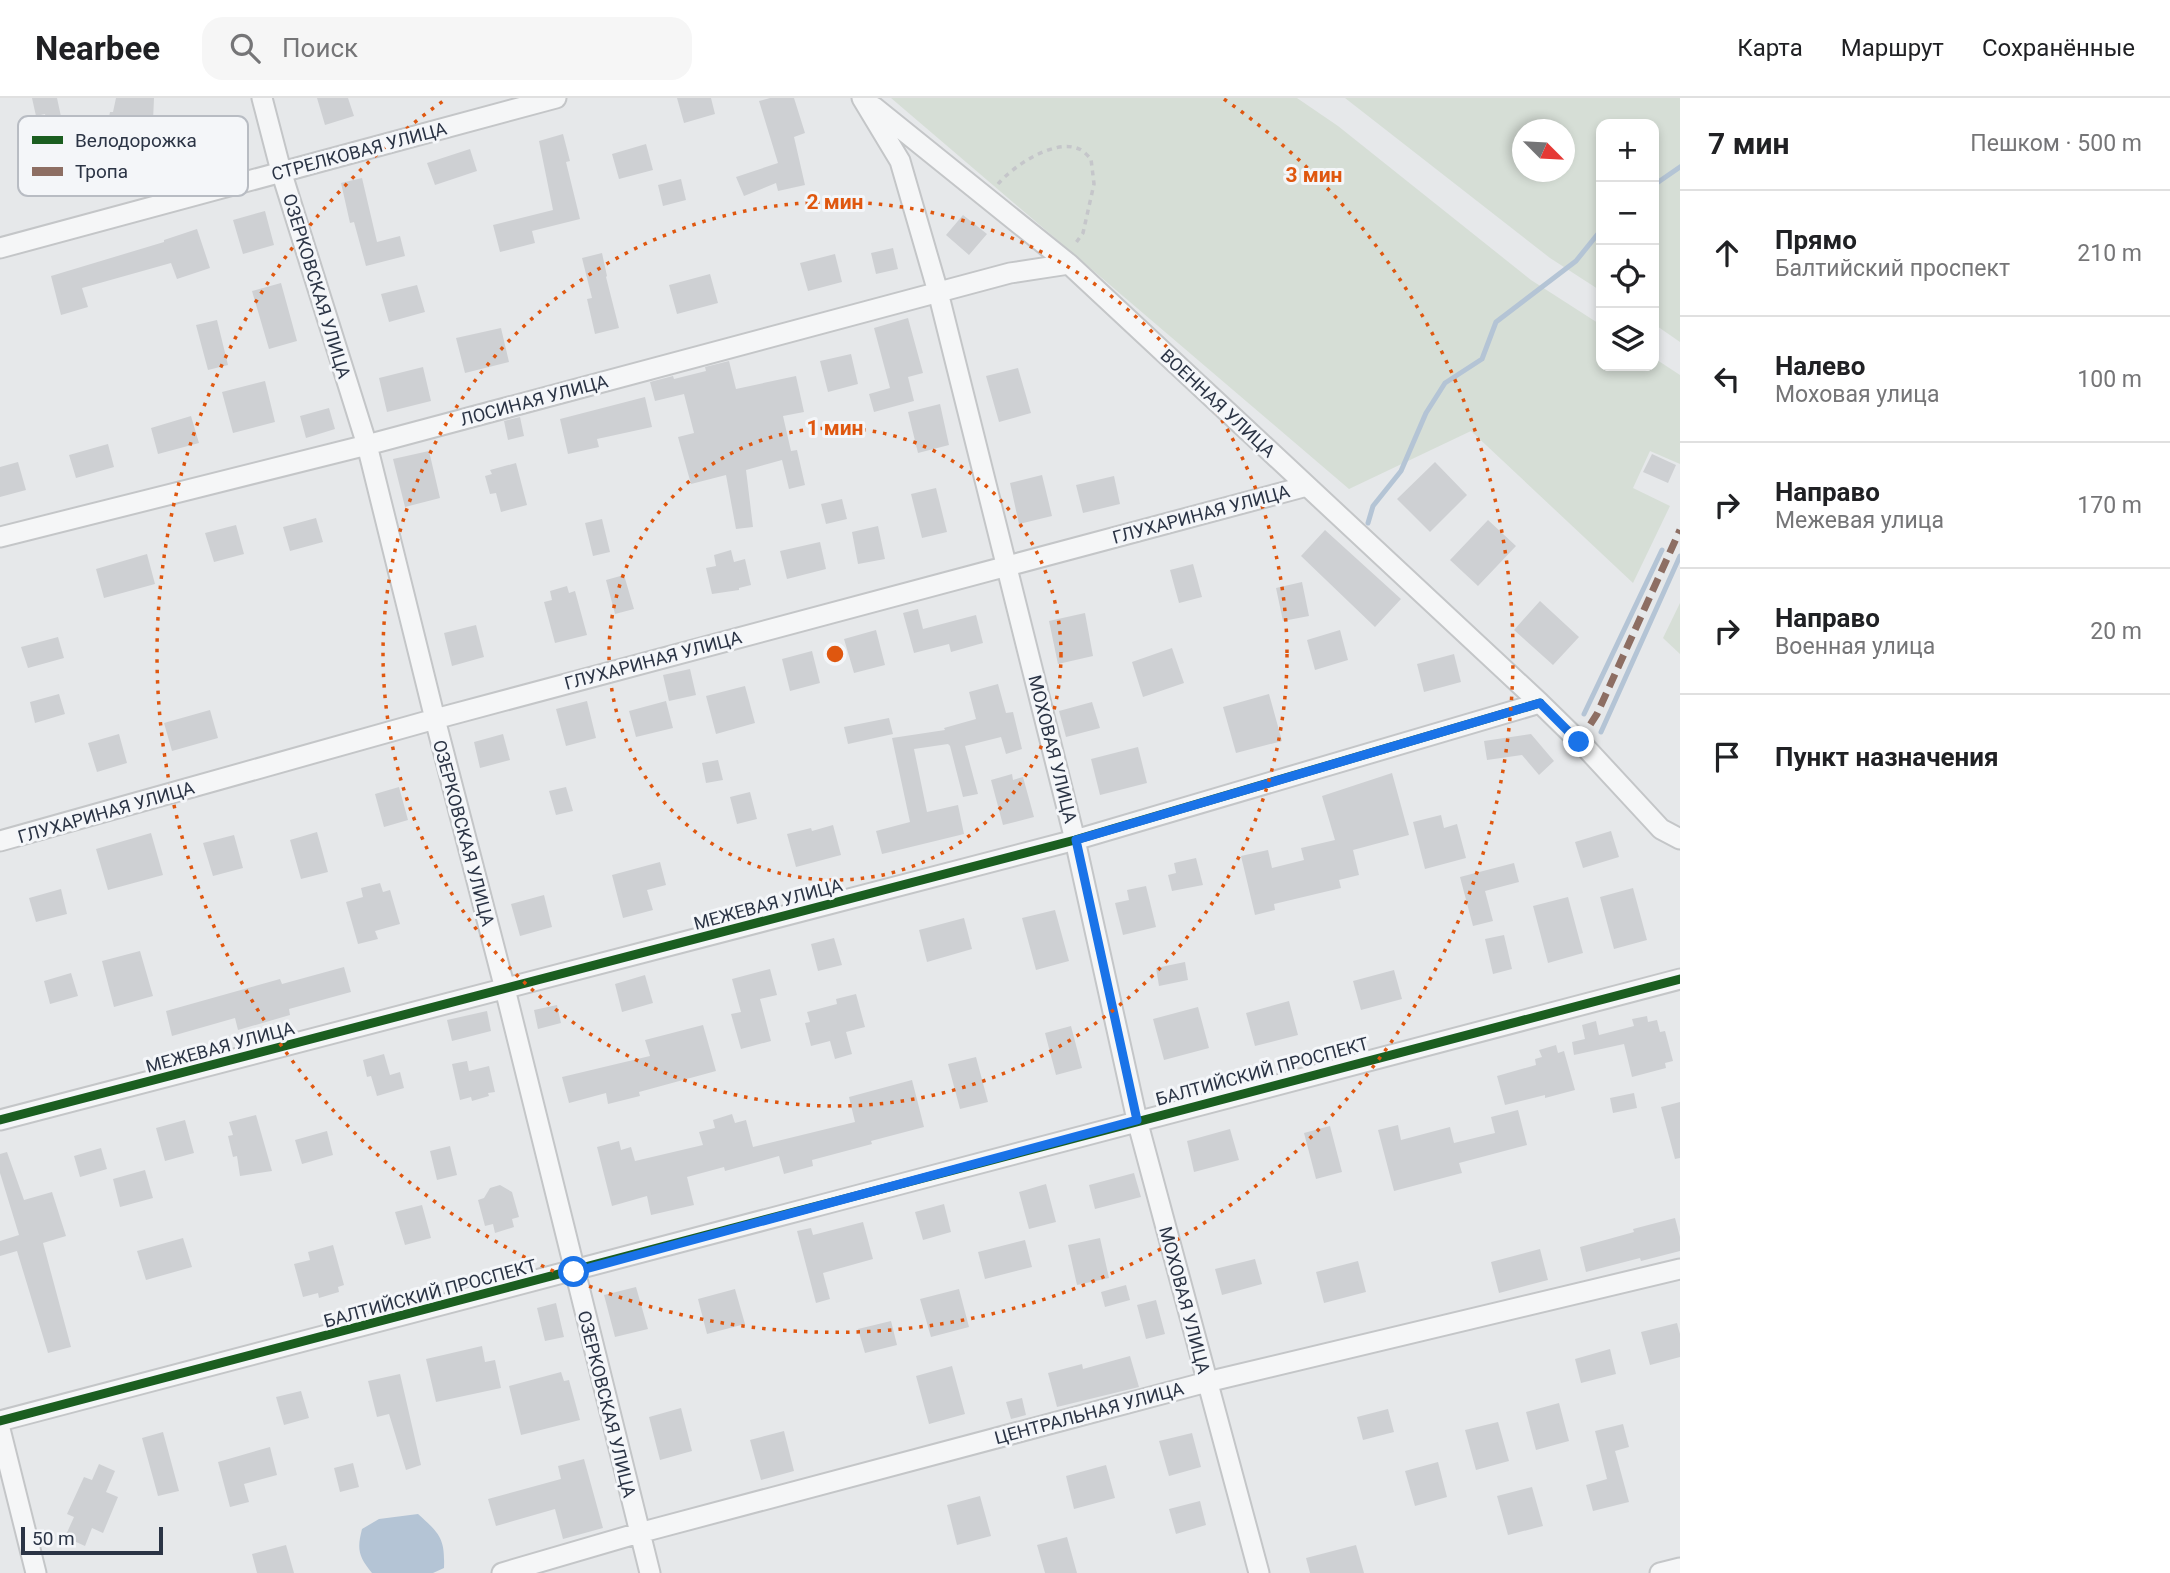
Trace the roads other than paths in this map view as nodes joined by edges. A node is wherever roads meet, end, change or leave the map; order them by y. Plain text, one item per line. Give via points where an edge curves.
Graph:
1 (262, 98) edge
2 (556, 98) edge
3 (862, 98) edge
4 (281, 171) junction
5 (248, 180) edge
6 (190, 196) edge
7 (0, 248) edge
8 (1071, 256) junction
9 (938, 292) junction
10 (367, 445) junction
11 (1307, 486) junction
12 (0, 537) edge
13 (1006, 565) junction
14 (1540, 703) junction
15 (435, 719) junction
16 (1680, 839) edge
17 (1076, 840) junction
18 (0, 841) edge
19 (1680, 979) edge
20 (505, 989) junction
21 (0, 1120) edge
22 (1137, 1120) junction
23 (1680, 1269) edge
24 (574, 1272) junction
25 (1207, 1382) junction
26 (0, 1421) edge
27 (0, 1429) edge
28 (639, 1533) junction
29 (1680, 1568) edge
30 (36, 1573) edge
31 (502, 1573) edge
32 (650, 1573) edge
33 (1259, 1573) edge
34 (1660, 1573) edge

1 - 4 street, ОЗЕРКОВСКАЯ УЛИЦА
2 - 4 street, СТРЕЛКОВАЯ УЛИЦА
3 - 8 street, ВОЕННАЯ УЛИЦА
3 - 9 street, МОХОВАЯ УЛИЦА via 900,160
4 - 5 street, СТРЕЛКОВАЯ УЛИЦА
4 - 10 street, ОЗЕРКОВСКАЯ УЛИЦА
6 - 7 street, СТРЕЛКОВАЯ УЛИЦА
8 - 9 street, ЛОСИНАЯ УЛИЦА
8 - 11 street, ВОЕННАЯ УЛИЦА
9 - 10 street, ЛОСИНАЯ УЛИЦА
9 - 13 street, МОХОВАЯ УЛИЦА
10 - 12 street, ЛОСИНАЯ УЛИЦА
10 - 15 street, ОЗЕРКОВСКАЯ УЛИЦА
11 - 13 street, ГЛУХАРИНАЯ УЛИЦА
11 - 14 street, ВОЕННАЯ УЛИЦА
13 - 15 street, ГЛУХАРИНАЯ УЛИЦА
13 - 17 street, МОХОВАЯ УЛИЦА
14 - 16 street, ВОЕННАЯ УЛИЦА via 1661,829
14 - 17 street, МЕЖЕВАЯ УЛИЦА
15 - 18 street, ГЛУХАРИНАЯ УЛИЦА
15 - 20 street, ОЗЕРКОВСКАЯ УЛИЦА
17 - 20 street, МЕЖЕВАЯ УЛИЦА
17 - 22 street, МОХОВАЯ УЛИЦА
19 - 22 street, БАЛТИЙСКИЙ ПРОСПЕКТ
20 - 21 street, МЕЖЕВАЯ УЛИЦА
20 - 24 street, ОЗЕРКОВСКАЯ УЛИЦА
22 - 24 street, БАЛТИЙСКИЙ ПРОСПЕКТ
22 - 25 street, МОХОВАЯ УЛИЦА
23 - 25 street, ЦЕНТРАЛЬНАЯ УЛИЦА
24 - 26 street, БАЛТИЙСКИЙ ПРОСПЕКТ
24 - 28 street, ОЗЕРКОВСКАЯ УЛИЦА
25 - 28 street, ЦЕНТРАЛЬНАЯ УЛИЦА
25 - 33 street, МОХОВАЯ УЛИЦА
27 - 30 street
28 - 31 street, ЦЕНТРАЛЬНАЯ УЛИЦА
28 - 32 street, ОЗЕРКОВСКАЯ УЛИЦА
29 - 34 street

